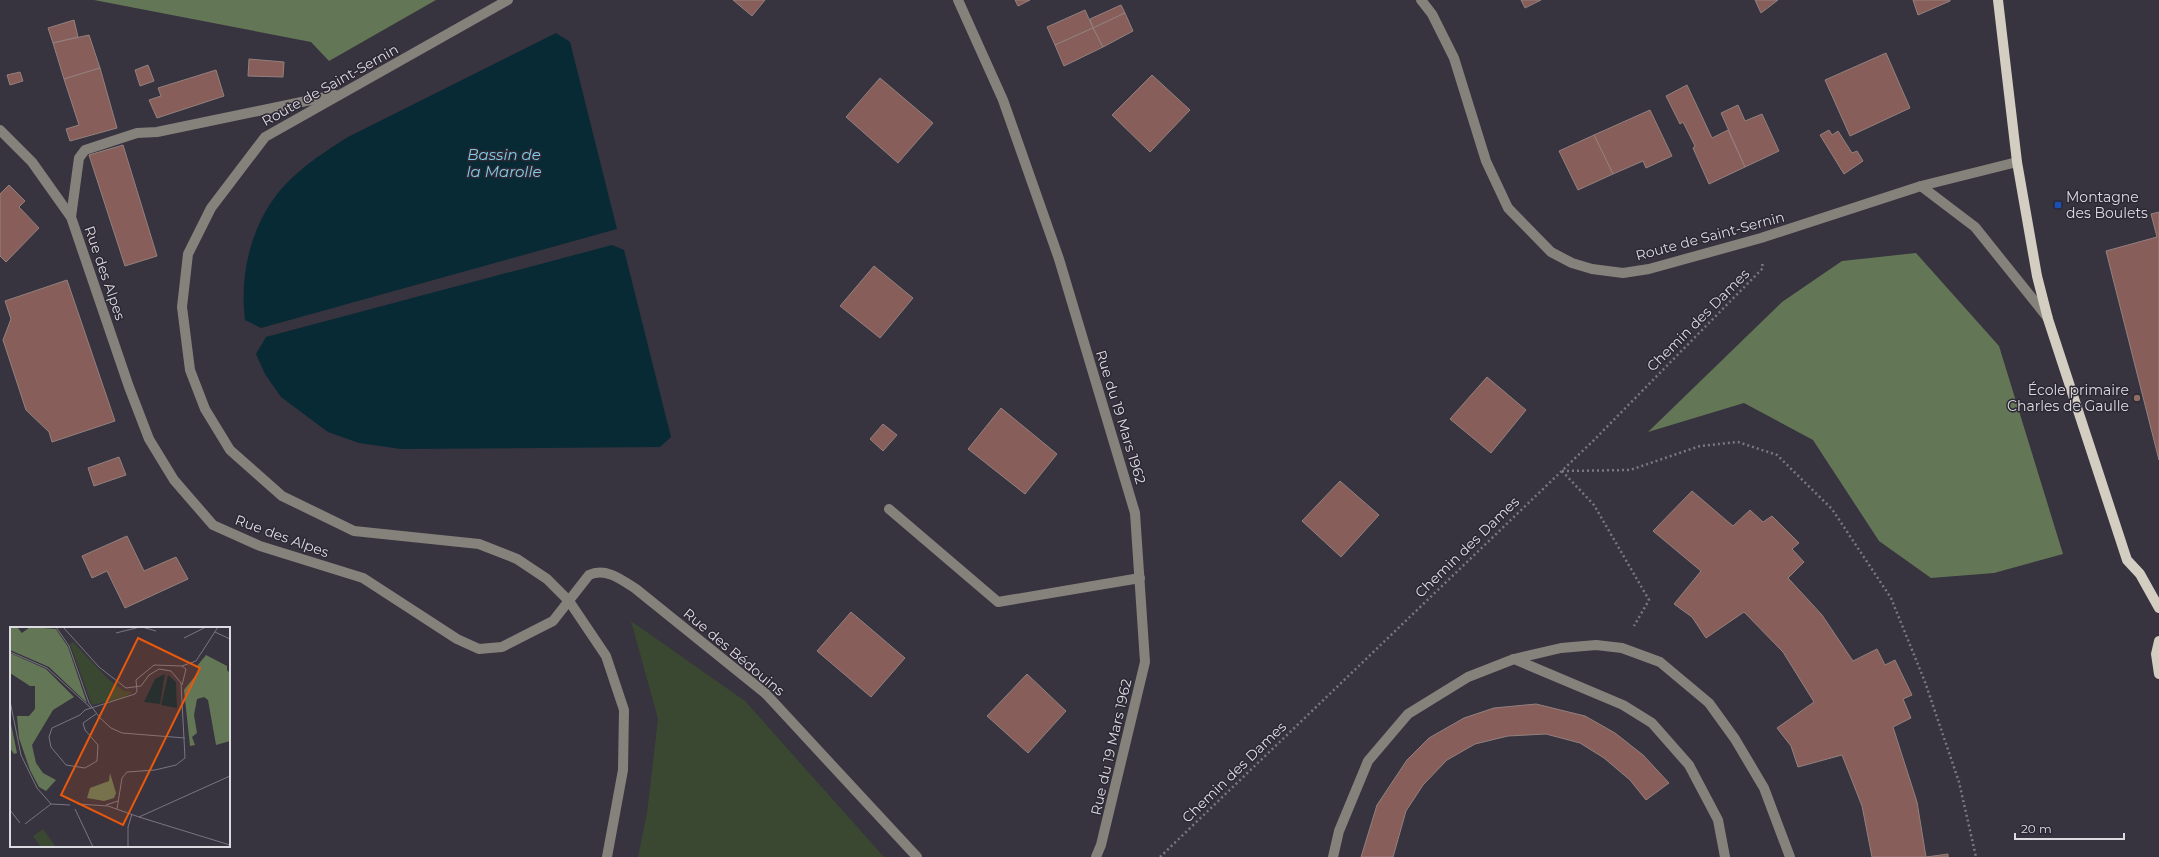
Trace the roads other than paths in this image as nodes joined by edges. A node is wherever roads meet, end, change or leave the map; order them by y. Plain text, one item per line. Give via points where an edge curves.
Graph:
1 (508, 0) edge
2 (958, 0) edge
3 (1421, 0) edge
4 (1998, 0) edge
5 (344, 93) junction
6 (0, 130) edge
7 (2017, 162) junction
8 (1921, 186) junction
9 (72, 217) junction
10 (2048, 319) junction
11 (889, 509) dead end
12 (1140, 578) junction
13 (569, 601) junction
14 (2159, 608) edge
15 (2159, 641) edge
16 (1514, 659) junction
17 (2159, 674) edge
18 (607, 857) edge
19 (917, 857) edge
20 (1096, 857) edge
21 (1333, 857) edge
22 (1725, 857) edge
23 (1790, 857) edge

1 - 5 street, Route de Saint-Sernin
2 - 12 street, Rue du 19 Mars 1962 via 1003,100 1059,259 1135,513
3 - 8 street, Route de Saint-Sernin via 1432,14 1454,58 1486,161 1508,208 1550,252 1579,265 1623,273 1649,269 1761,238
4 - 7 main road
5 - 9 street via 157,132 137,133 85,150 79,158
5 - 13 street, Route de Saint-Sernin via 265,136 211,208 188,254 182,307 190,370 205,409 230,450 282,496 354,531 480,544 518,559 547,580
6 - 9 street, Rue des Alpes via 32,162
7 - 8 street, Route de Saint-Sernin
7 - 10 main road via 2037,276
8 - 10 street via 1975,226
9 - 13 street, Rue des Alpes via 149,439 174,480 213,525 260,546 363,578 457,639 479,649 502,647 531,634 553,621
10 - 14 main road via 2127,560 2140,574
11 - 12 street via 998,602
12 - 20 street, Rue du 19 Mars 1962 via 1146,662 1102,845
13 - 18 street, Route de Saint-Sernin via 606,656 624,710 623,770
13 - 19 street, Rue des Bédouins via 588,574 596,571 614,575 636,589 765,693
15 - 17 main road via 2156,654
16 - 21 street via 1468,677 1408,714 1368,761 1339,831
16 - 22 street via 1623,705 1652,723 1689,764 1718,820
16 - 23 street via 1561,648 1596,645 1622,648 1660,662 1708,703 1735,739 1764,788

